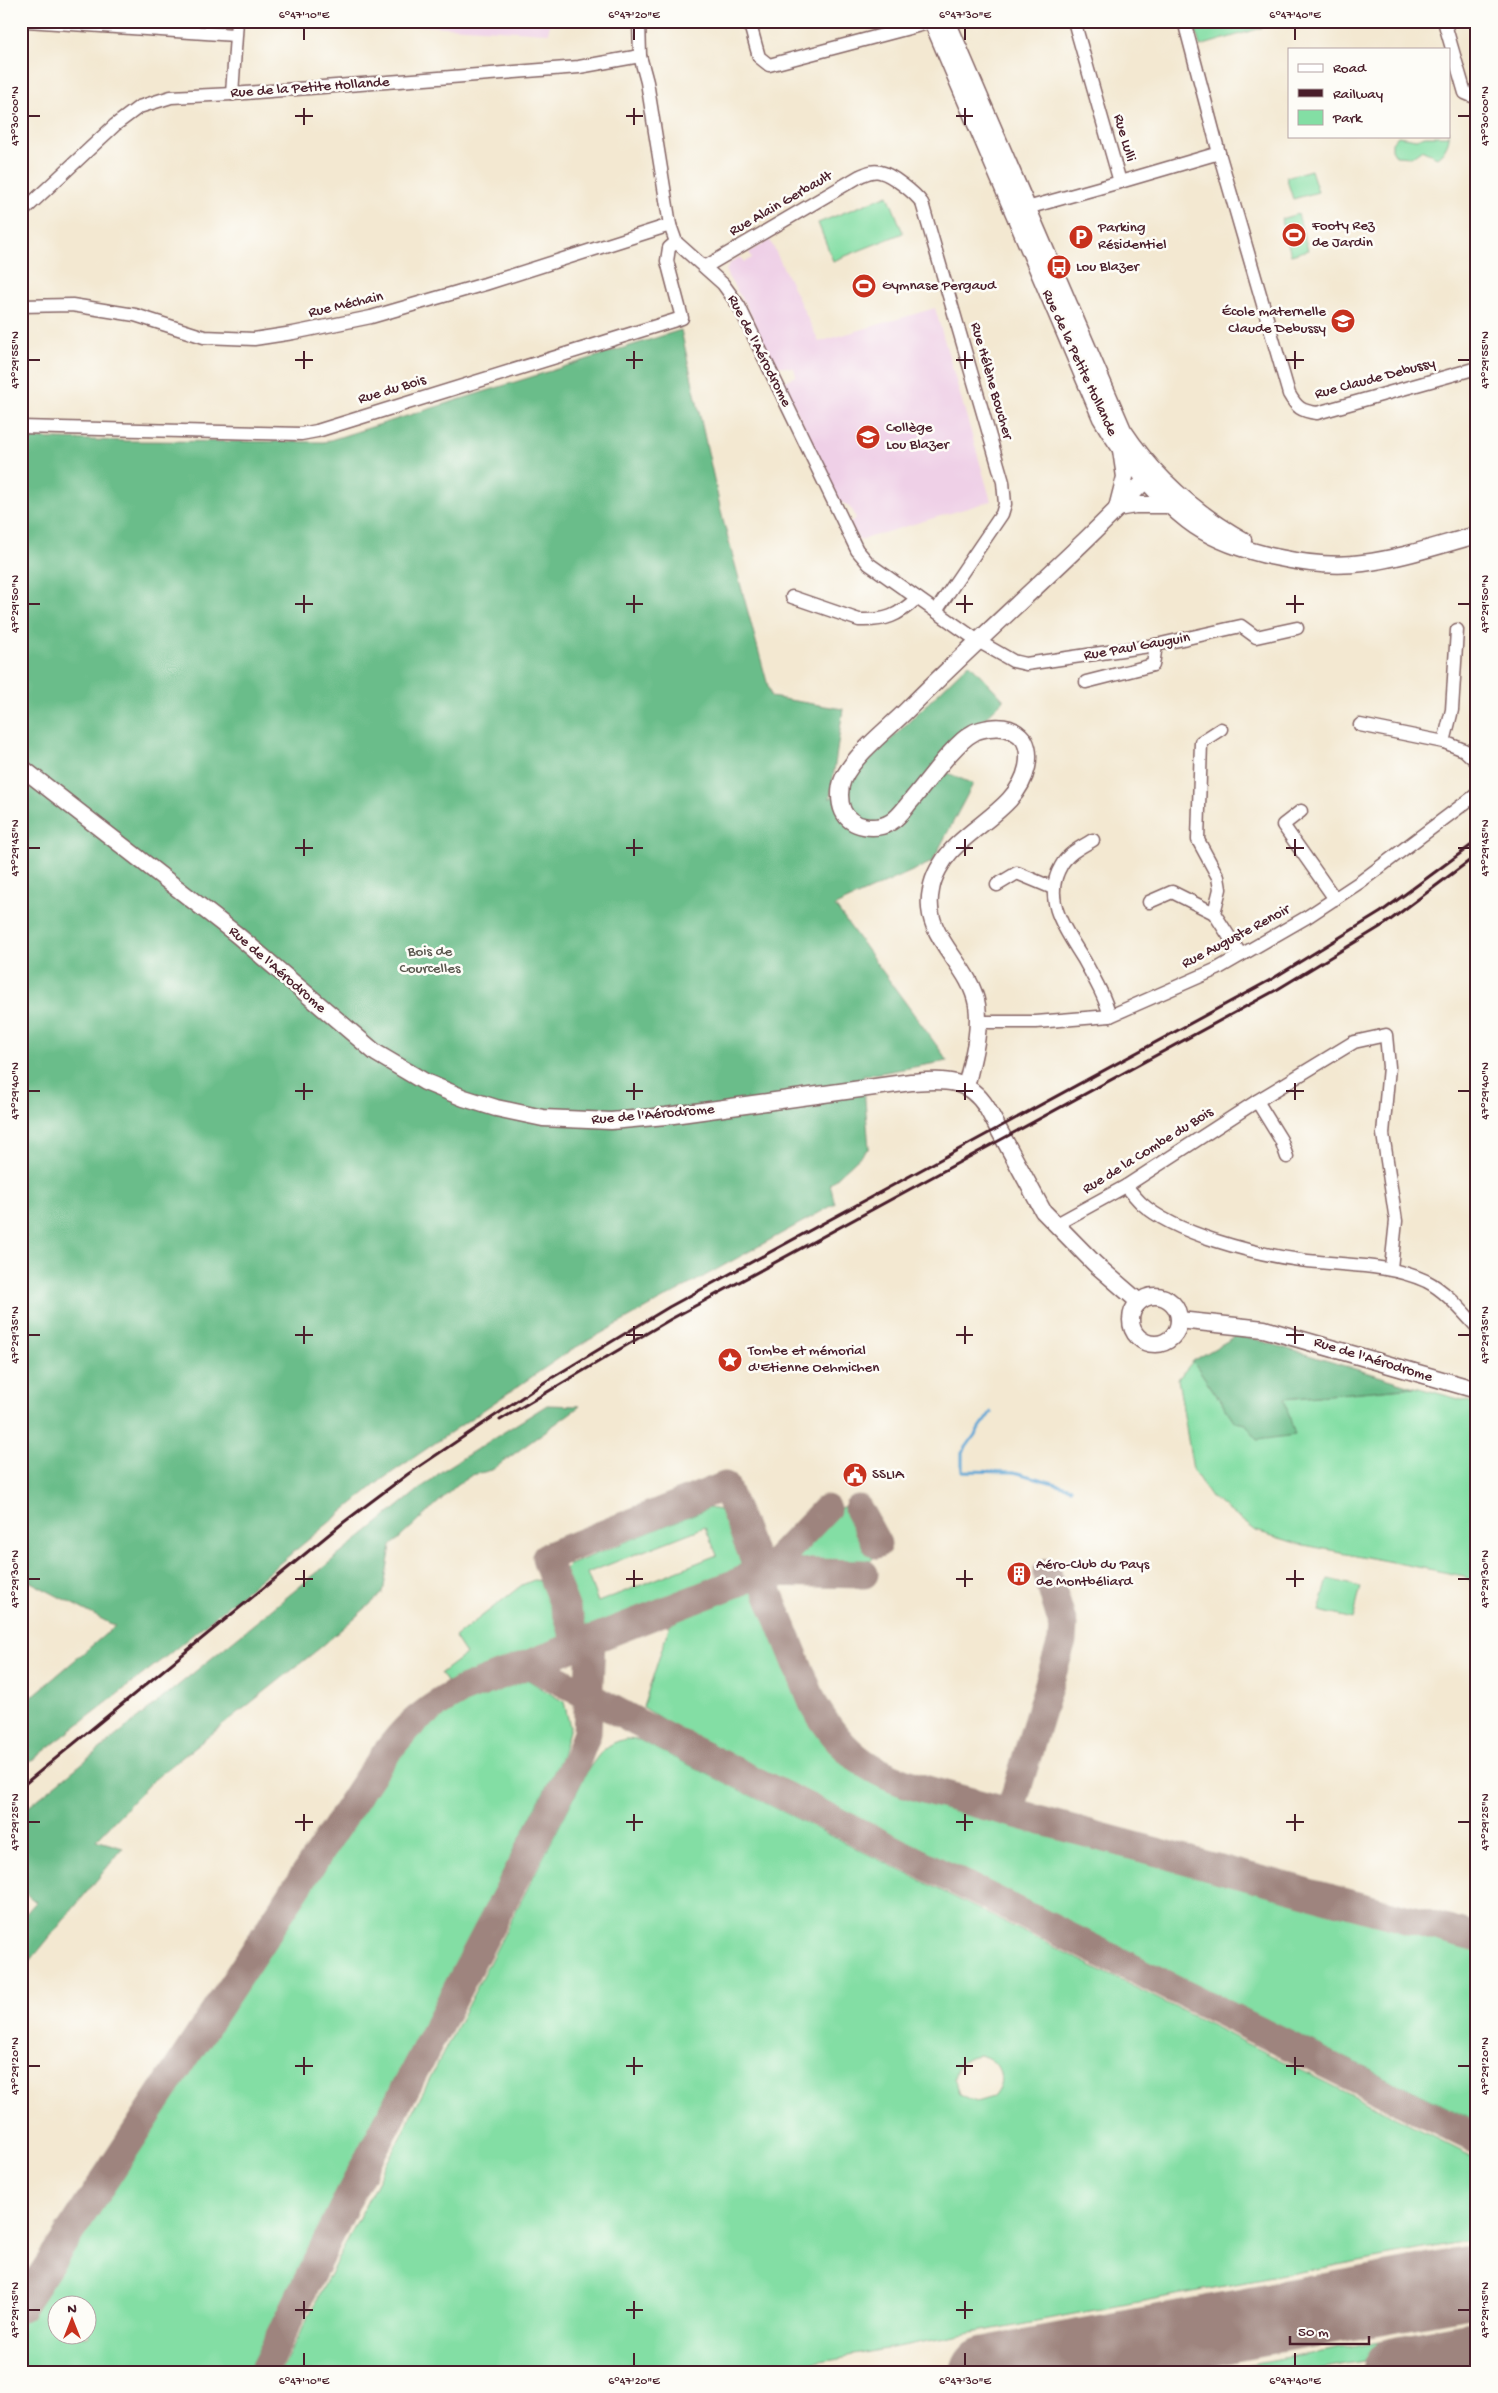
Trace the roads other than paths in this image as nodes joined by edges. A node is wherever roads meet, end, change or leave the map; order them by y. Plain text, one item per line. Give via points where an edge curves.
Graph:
1 (27, 21) edge
2 (236, 21) edge
3 (639, 21) edge
4 (749, 21) edge
5 (1074, 21) edge
6 (1184, 21) edge
7 (1444, 21) edge
8 (932, 22) edge
9 (950, 24) edge
10 (235, 35) junction
11 (640, 56) junction
12 (232, 94) junction
13 (1477, 98) edge
14 (1221, 158) junction
15 (874, 171) joint
16 (1120, 182) junction
17 (23, 208) edge
18 (1027, 208) junction
19 (670, 225) junction
20 (676, 242) junction
21 (705, 266) junction
22 (21, 306) edge
23 (1477, 368) edge
24 (21, 427) edge
25 (1120, 448) junction
26 (1150, 476) junction
27 (1171, 506) junction
28 (1117, 508) junction
29 (1477, 535) edge
30 (1268, 554) junction
31 (792, 598) dead end
32 (917, 598) junction
33 (936, 611) junction
34 (1297, 628) dead end
35 (1457, 630) dead end
36 (978, 641) junction
37 (1156, 645) junction
38 (1086, 682) dead end
39 (1360, 725) dead end
40 (1221, 729) dead end
41 (1444, 742) junction
42 (1477, 762) edge
43 (21, 767) edge
44 (1477, 794) edge
45 (1301, 811) dead end
46 (1093, 840) dead end
47 (996, 885) dead end
48 (1053, 888) junction
49 (1334, 899) junction
50 (1148, 902) dead end
51 (1214, 913) junction
52 (1241, 955) junction
53 (1110, 1016) junction
54 (978, 1022) junction
55 (966, 1087) junction
56 (1257, 1101) junction
57 (1287, 1157) dead end
58 (1126, 1186) junction
59 (1055, 1225) junction
60 (1391, 1268) junction
61 (1139, 1302) junction
62 (1179, 1320) junction
63 (1477, 1327) edge
64 (1477, 1390) edge

1 - 10 street
2 - 10 street
3 - 11 street
4 - 8 street via 759,57 769,65
5 - 16 street, Rue Lulli
6 - 14 street
7 - 13 street via 1465,93
8 - 25 street, Rue de la Petite Hollande via 1101,418
9 - 18 street, Rue de la Petite Hollande
10 - 12 street
11 - 12 street, Rue de la Petite Hollande via 578,67
11 - 19 street
12 - 17 street, Rue de la Petite Hollande via 171,97 139,107
14 - 16 street, Rue Lulli
14 - 23 street, Rue Claude Debussy via 1289,394 1296,407 1304,412 1317,413
15 - 21 street, Rue Alain Gerbault via 860,176
15 - 33 street, Rue Hélène Boucher via 882,172 916,194 922,203 1003,482 1005,504 1002,514
16 - 18 street
18 - 26 street, Rue de la Petite Hollande via 1123,430
19 - 20 street
19 - 22 street, Rue Méchain via 371,317 254,339 204,337 135,315 72,305
20 - 21 street, Rue de l'Aérodrome
20 - 24 street, Rue du Bois via 669,248 667,261 682,318 317,431
21 - 32 street, Rue de l'Aérodrome via 739,306 857,550 869,564
25 - 26 street, Rue de la Petite Hollande
25 - 28 street via 1124,476
26 - 27 street, Rue de la Petite Hollande
26 - 28 street
26 - 30 street, Rue de la Petite Hollande via 1220,527
27 - 28 street
27 - 30 street, Rue de la Petite Hollande via 1214,538
28 - 36 street
29 - 30 street, Rue de la Petite Hollande via 1361,564 1300,562
31 - 32 street via 859,620 869,620 901,613
32 - 33 street, Rue de l'Aérodrome
33 - 36 street, Rue de l'Aérodrome
34 - 37 street, Rue Paul Gauguin via 1256,637 1241,626
35 - 41 street via 1452,710
36 - 37 street, Rue Paul Gauguin via 1013,661 1026,664
36 - 54 street via 859,757 842,780 840,794 842,809 849,820 861,826 891,822 974,732 1002,728 1013,730 1023,738 1029,750 1024,781 1011,798 953,848 942,863 931,890 933,923 972,992 977,1004
37 - 38 street via 1153,665
39 - 41 street
40 - 51 street via 1201,742 1198,840 1218,877 1220,889
41 - 42 street via 1464,750
43 - 55 street, Rue de l'Aérodrome via 236,934 376,1054 425,1082 464,1098 543,1118 611,1121 911,1082 945,1081
44 - 49 street, Rue Auguste Renoir
45 - 49 street via 1283,825
46 - 48 street via 1072,852 1061,865
47 - 48 street via 1017,873
48 - 53 street via 1058,913
49 - 52 street, Rue Auguste Renoir
50 - 51 street via 1172,892
51 - 52 street
52 - 53 street, Rue Auguste Renoir via 1217,969
53 - 54 street, Rue Auguste Renoir via 1036,1022
54 - 55 street
55 - 59 street, Rue de l'Aérodrome via 980,1096 1036,1200
56 - 57 street via 1281,1140
56 - 58 street, Rue de la Combe du Bois
56 - 60 street, Rue de la Combe du Bois via 1354,1042 1386,1034 1389,1067 1383,1134 1396,1220
58 - 59 street, Rue de la Combe du Bois
58 - 60 street via 1157,1215 1193,1232 1251,1250 1299,1260
59 - 61 street, Rue de l'Aérodrome
60 - 63 street via 1428,1282 1454,1302
61 - 62 street via 1146,1297 1161,1296 1174,1305
61 - 62 street via 1134,1307 1131,1320 1135,1334 1146,1342 1168,1340 1174,1335
62 - 64 street, Rue de l'Aérodrome via 1264,1329

